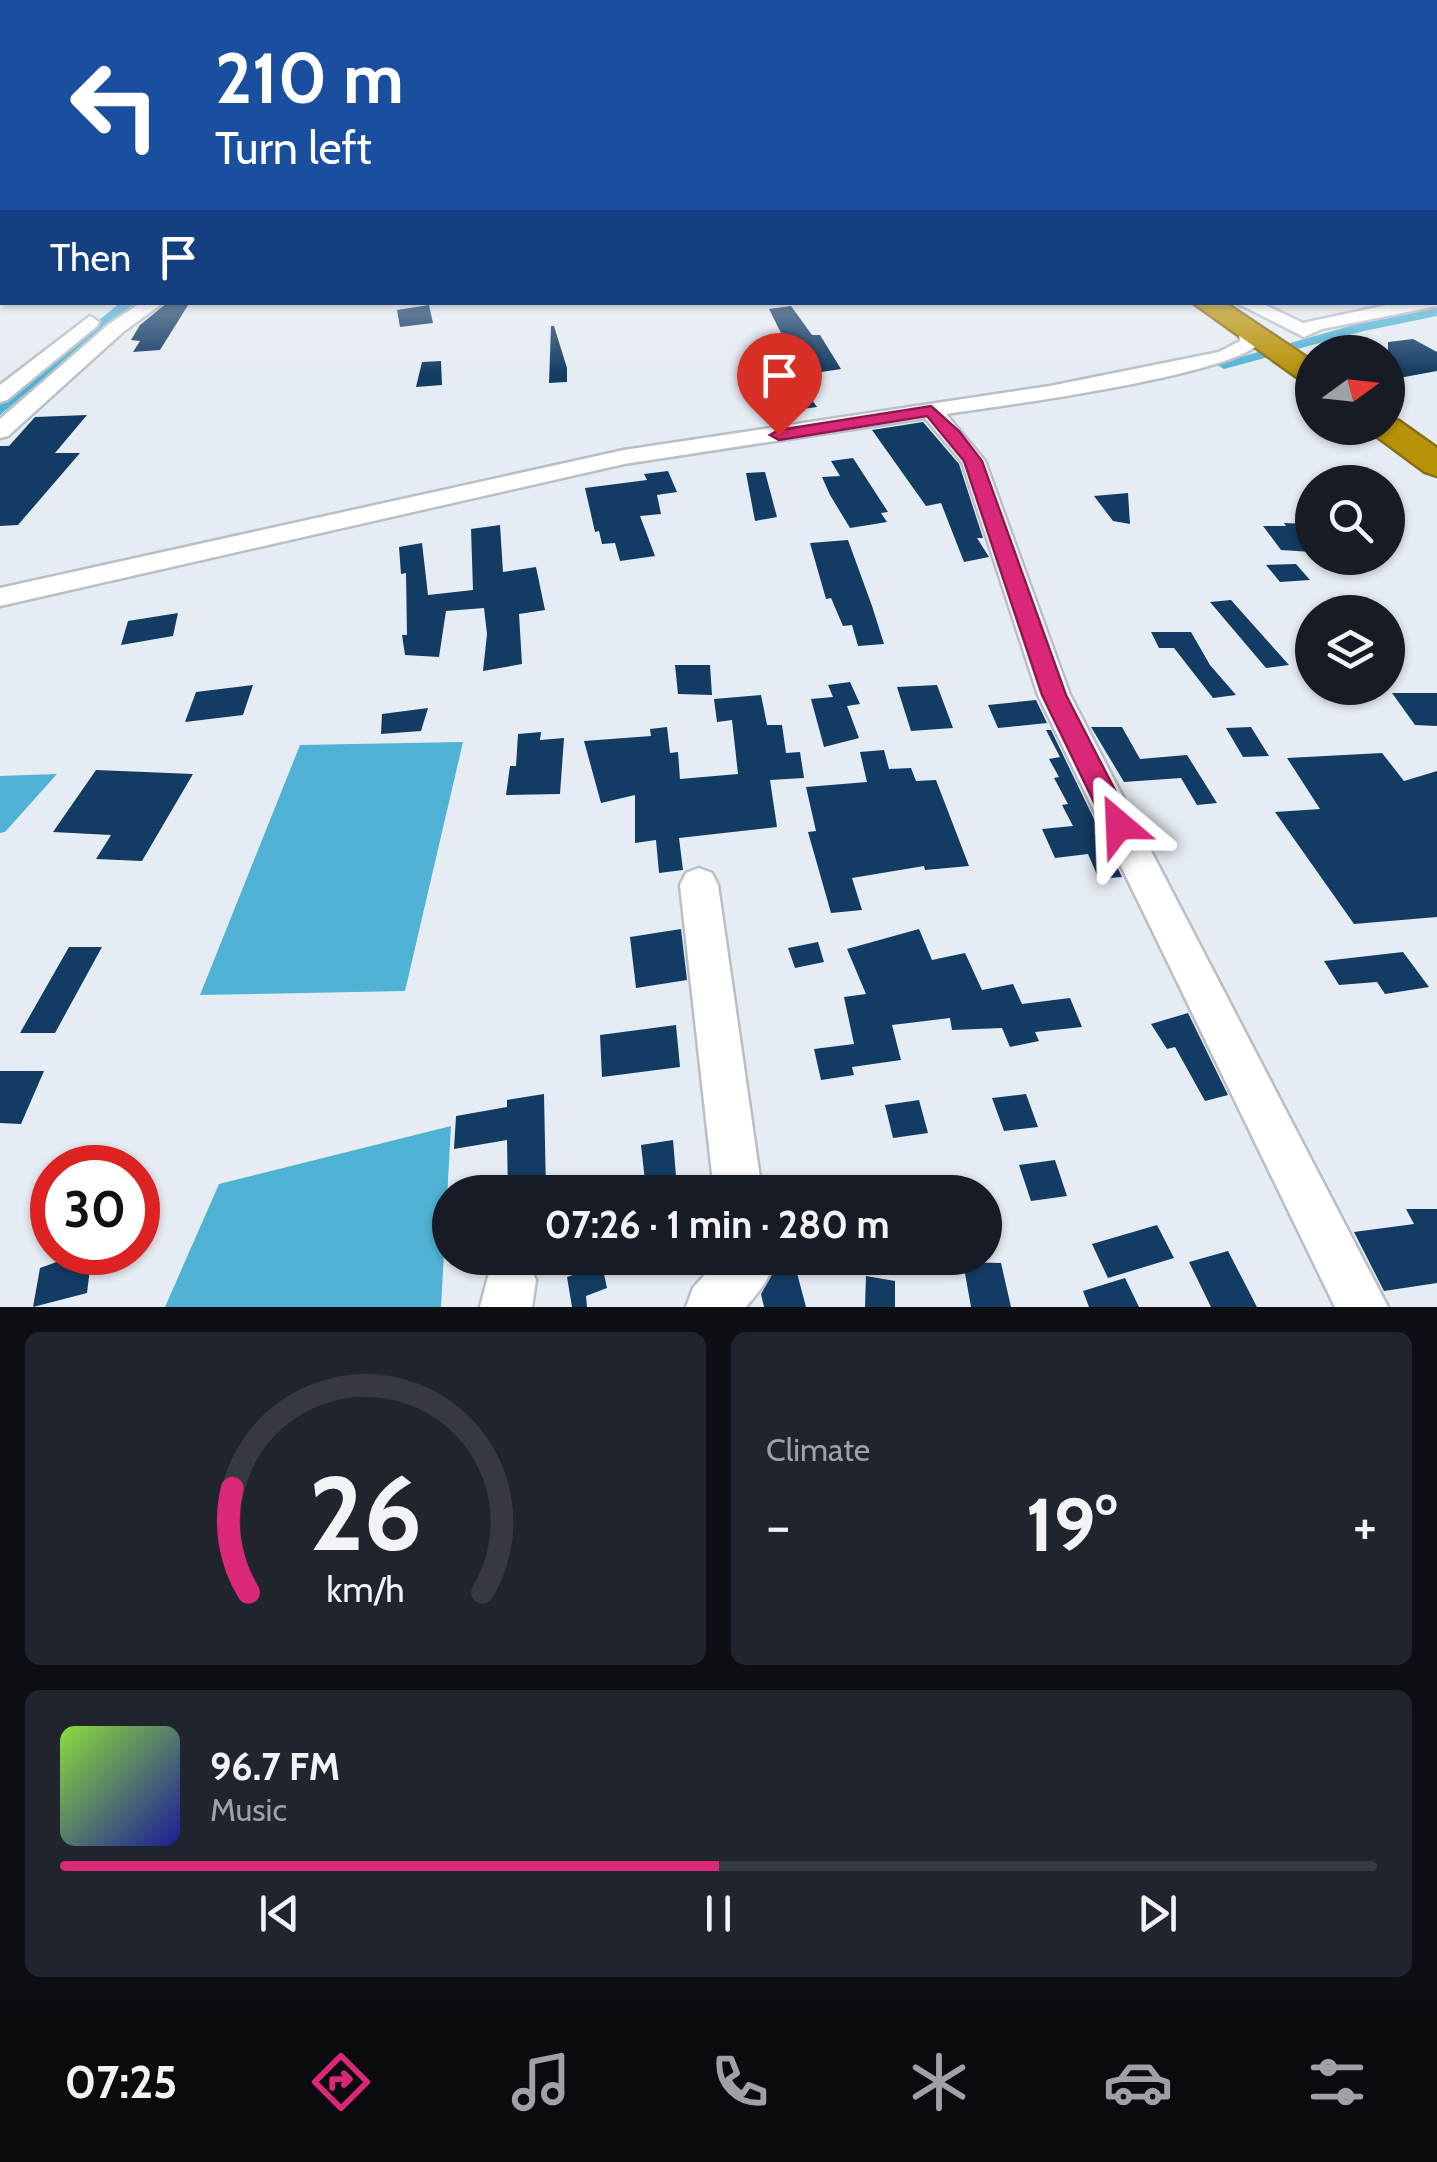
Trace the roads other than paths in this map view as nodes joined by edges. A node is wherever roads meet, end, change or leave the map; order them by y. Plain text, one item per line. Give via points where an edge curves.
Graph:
1 (150, 305) edge
2 (1212, 305) edge
3 (1232, 305) edge
4 (1419, 305) edge
5 (90, 322) dead end
6 (1256, 325) edge
7 (1295, 355) edge
8 (0, 396) edge
9 (931, 410) junction
10 (1405, 421) edge
11 (0, 431) edge
12 (1405, 442) edge
13 (1437, 445) edge
14 (1437, 466) edge
15 (0, 597) edge
16 (699, 885) dead end
17 (736, 1175) edge
18 (739, 1275) edge
19 (712, 1307) edge
20 (1362, 1307) edge

1 - 11 street
2 - 6 highway
3 - 6 highway
4 - 6 street via 1304,331
5 - 8 street
6 - 7 highway
6 - 9 street via 1250,343 1225,357
9 - 15 street via 624,458
9 - 20 street via 973,461 1054,695
10 - 13 highway
12 - 14 highway
16 - 17 street
18 - 19 street

